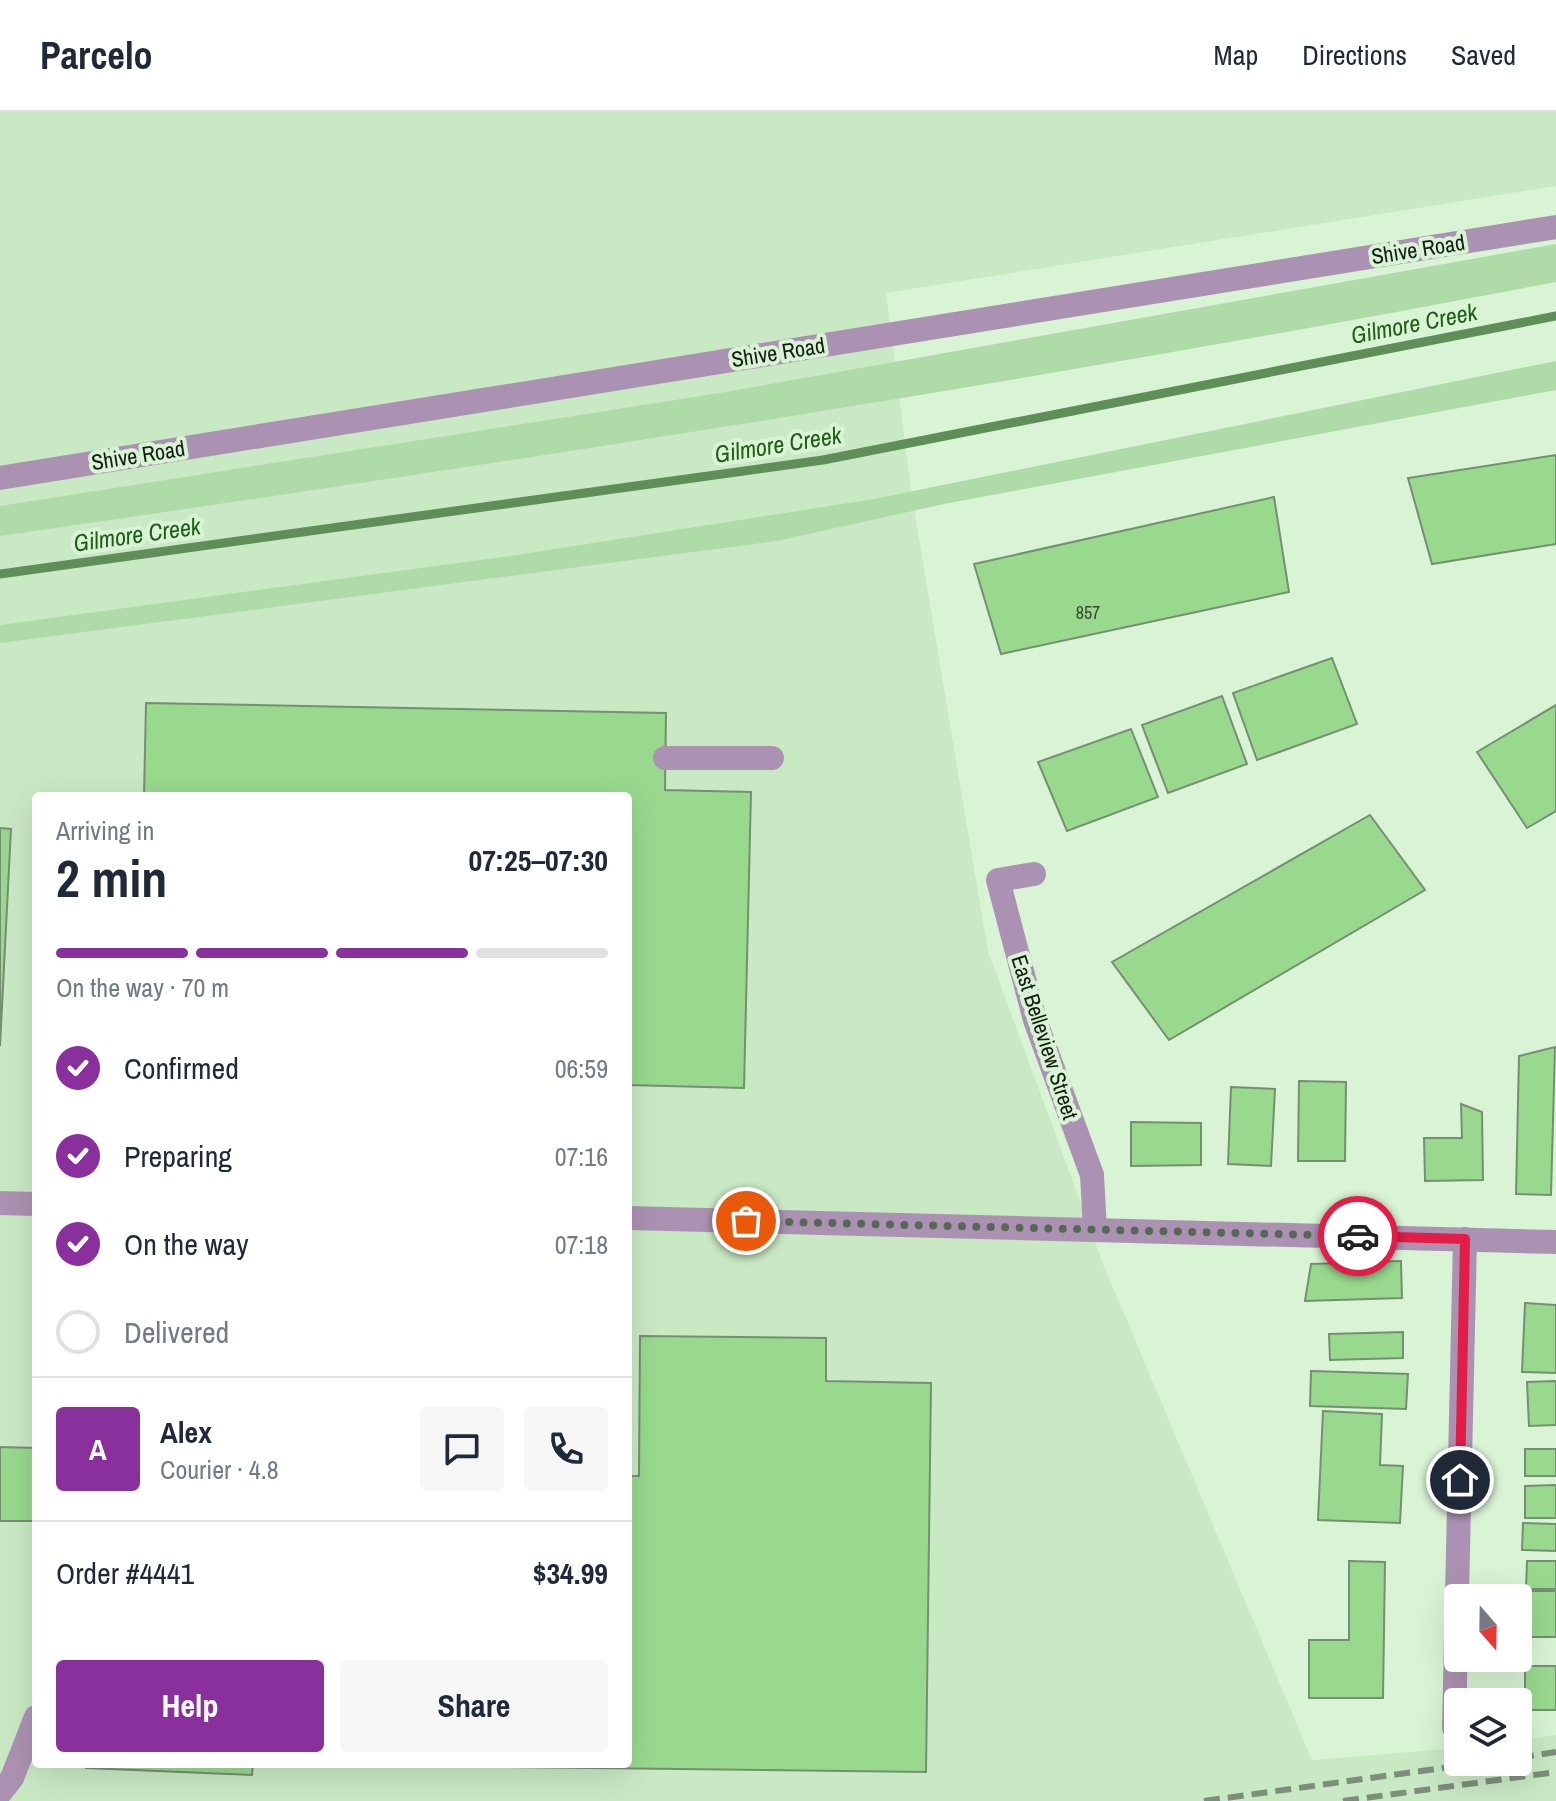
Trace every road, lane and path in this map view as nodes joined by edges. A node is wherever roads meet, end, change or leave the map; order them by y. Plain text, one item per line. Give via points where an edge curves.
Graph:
1 (1556, 227) edge
2 (0, 478) edge
3 (665, 758) dead end
4 (772, 758) dead end
5 (1034, 874) dead end
6 (0, 1203) edge
7 (32, 1204) edge
8 (632, 1218) edge
9 (1095, 1230) junction
10 (1465, 1239) junction
11 (1556, 1242) edge
12 (1455, 1688) edge
13 (32, 1727) edge
14 (0, 1793) edge

1 - 2 street, Shive Road
3 - 4 street
5 - 9 street, East Belleview Street via 998,880 1035,1020 1092,1175
6 - 7 street
8 - 9 street
9 - 10 street
10 - 11 street
10 - 12 street
13 - 14 street via 12,1778

